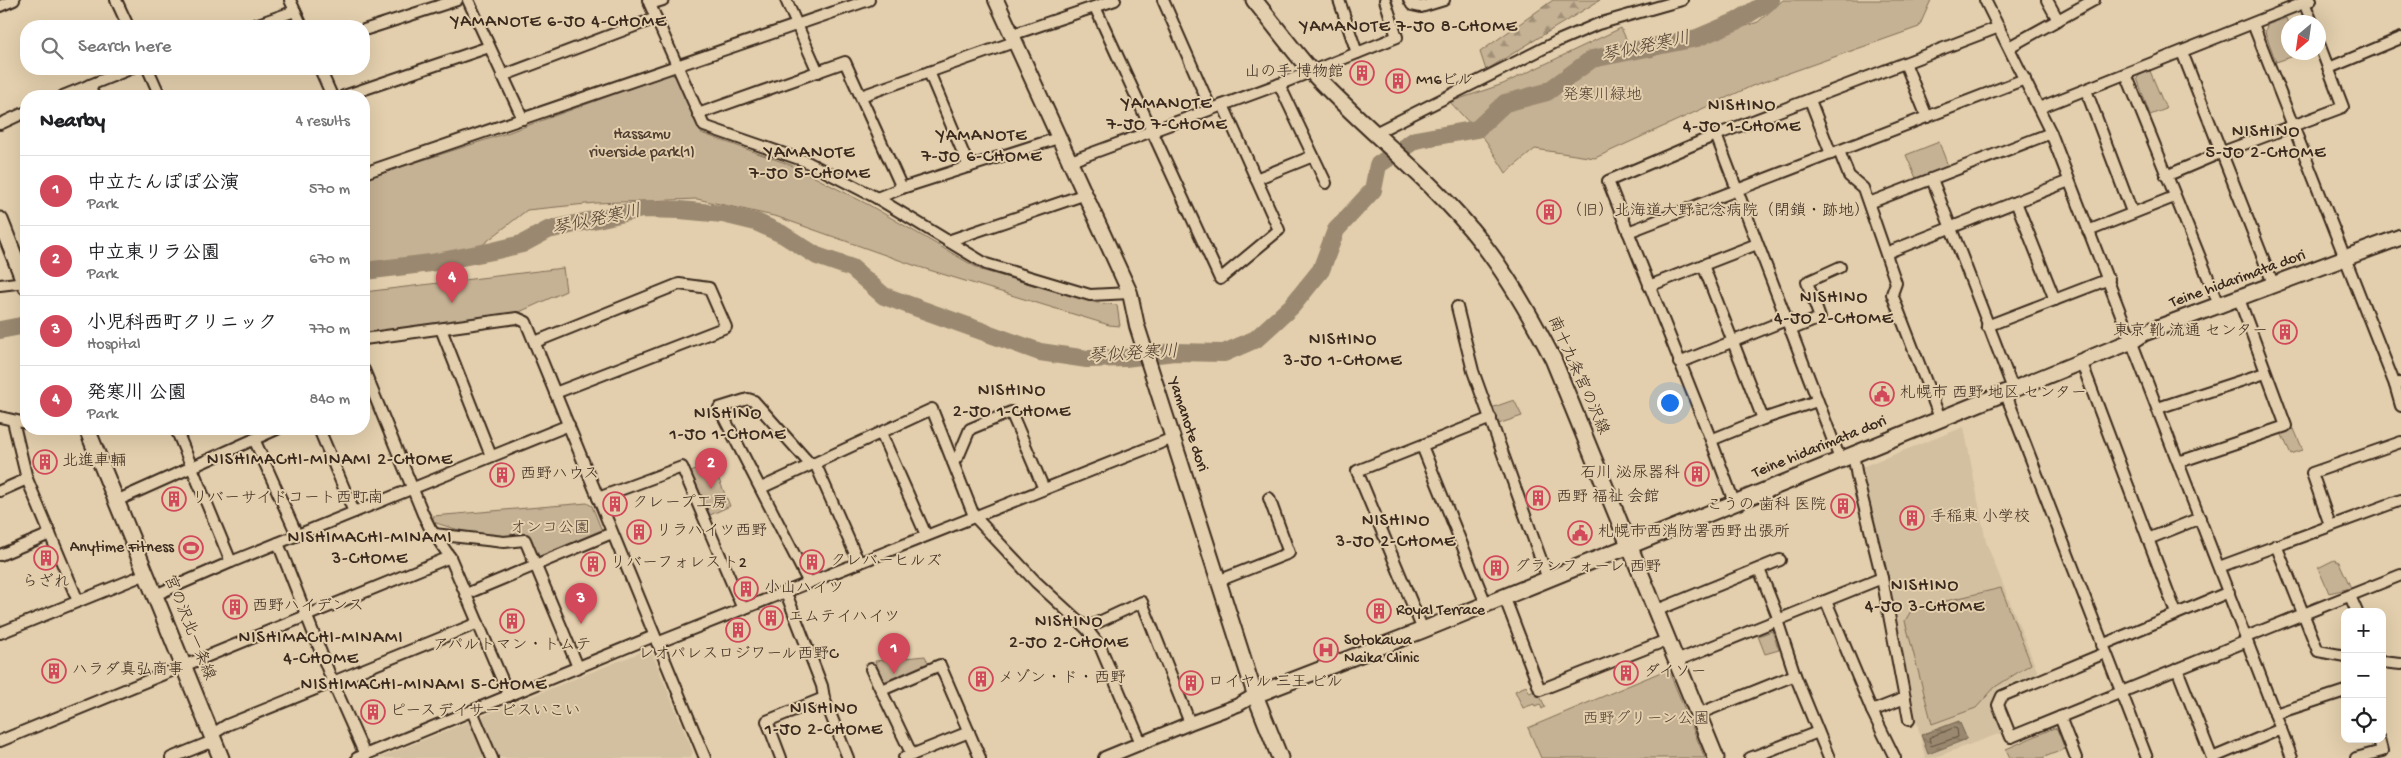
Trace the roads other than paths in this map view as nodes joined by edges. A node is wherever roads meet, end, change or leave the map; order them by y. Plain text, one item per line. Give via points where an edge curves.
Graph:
1 (14, 0) edge
2 (116, 0) edge
3 (290, 0) edge
4 (457, 0) edge
5 (468, 0) edge
6 (662, 0) edge
7 (786, 0) edge
8 (869, 0) edge
9 (996, 0) edge
10 (1115, 0) edge
11 (1163, 0) edge
12 (1254, 0) edge
13 (1339, 0) edge
14 (1385, 0) edge
15 (1409, 0) edge
16 (1444, 0) edge
17 (1682, 0) edge
18 (1985, 0) edge
19 (2047, 0) edge
20 (2094, 0) edge
21 (2306, 1) edge
22 (649, 2) edge
23 (0, 6) edge
24 (1095, 7) junction
25 (295, 11) junction
26 (2310, 15) edge
27 (656, 18) junction
28 (125, 20) edge
29 (269, 20) edge
30 (299, 20) edge
31 (2058, 20) junction
32 (2253, 24) junction
33 (797, 25) junction
34 (1999, 27) junction
35 (370, 28) edge
36 (1013, 38) junction
37 (2401, 38) edge
38 (489, 47) junction
39 (2009, 47) junction
40 (2182, 52) junction
41 (1357, 53) junction
42 (2325, 60) edge
43 (1905, 63) junction
44 (677, 65) junction
45 (2328, 68) junction
46 (1311, 71) junction
47 (818, 72) junction
48 (930, 72) junction
49 (2126, 74) junction
50 (115, 75) edge
51 (151, 75) edge
52 (323, 75) edge
53 (502, 76) junction
54 (2025, 79) junction
55 (1279, 84) junction
56 (89, 85) junction
57 (77, 90) edge
58 (91, 90) edge
59 (157, 90) edge
60 (329, 90) edge
61 (362, 90) edge
62 (2086, 90) junction
63 (861, 96) junction
64 (1810, 100) junction
65 (1222, 105) junction
66 (2039, 108) junction
67 (1211, 110) junction
68 (698, 114) junction
69 (20, 115) edge
70 (1927, 117) junction
71 (522, 119) junction
72 (0, 124) edge
73 (2292, 125) junction
74 (1152, 131) junction
75 (1375, 133) junction
76 (2051, 133) junction
77 (1716, 135) junction
78 (1058, 138) junction
79 (1835, 153) junction
80 (2220, 153) junction
81 (1314, 156) junction
82 (1068, 162) junction
83 (969, 167) junction
84 (370, 171) edge
85 (2166, 176) junction
86 (1256, 179) junction
87 (1932, 179) junction
88 (2069, 181) junction
89 (1326, 183) dead end
90 (902, 188) junction
91 (1736, 190) junction
92 (1083, 194) junction
93 (2174, 197) junction
94 (877, 198) junction
95 (2016, 202) junction
96 (1869, 203) junction
97 (2132, 212) junction
98 (0, 220) edge
99 (1950, 229) junction
100 (2088, 231) junction
101 (1628, 232) junction
102 (2401, 238) edge
103 (948, 241) junction
104 (1757, 244) junction
105 (1886, 253) junction
106 (2344, 259) junction
107 (1703, 265) junction
108 (1840, 267) dead end
109 (20, 271) edge
110 (2108, 280) junction
111 (20, 284) edge
112 (0, 285) edge
113 (1649, 286) junction
114 (2274, 286) junction
115 (1130, 293) junction
116 (2239, 299) junction
117 (2055, 300) junction
118 (1457, 307) dead end
119 (2220, 307) junction
120 (1786, 320) junction
121 (1987, 326) junction
122 (441, 329) junction
123 (1790, 330) junction
124 (370, 338) edge
125 (2132, 340) junction
126 (1734, 341) junction
127 (535, 342) junction
128 (2081, 361) junction
129 (1679, 363) junction
130 (2265, 373) junction
131 (2398, 384) edge
132 (2009, 390) junction
133 (555, 393) junction
134 (370, 395) edge
135 (1817, 401) junction
136 (2401, 406) edge
137 (2158, 408) junction
138 (0, 417) edge
139 (1491, 418) junction
140 (1763, 418) junction
141 (1940, 418) junction
142 (13, 421) junction
143 (20, 422) edge
144 (569, 425) junction
145 (881, 433) junction
146 (89, 435) edge
147 (178, 435) edge
148 (263, 435) edge
149 (322, 435) edge
150 (1173, 438) junction
151 (254, 439) junction
152 (1712, 440) junction
153 (2401, 442) edge
154 (1422, 446) junction
155 (491, 456) junction
156 (1846, 456) junction
157 (953, 462) junction
158 (2179, 462) junction
159 (812, 464) junction
160 (190, 468) junction
161 (27, 479) junction
162 (413, 488) junction
163 (761, 488) junction
164 (1044, 489) junction
165 (0, 491) edge
166 (598, 498) junction
167 (1269, 498) dead end
168 (2401, 500) edge
169 (116, 501) junction
170 (1734, 502) junction
171 (354, 512) junction
172 (974, 516) junction
173 (2200, 518) junction
174 (2330, 525) junction
175 (612, 533) junction
176 (50, 534) junction
177 (434, 534) junction
178 (297, 535) junction
179 (926, 536) junction
180 (2148, 539) junction
181 (278, 543) junction
182 (1628, 545) junction
183 (2276, 545) junction
184 (0, 555) edge
185 (450, 557) junction
186 (1780, 560) dead end
187 (231, 562) junction
188 (859, 563) junction
189 (534, 566) junction
190 (2219, 567) junction
191 (1759, 569) junction
192 (146, 574) junction
193 (2401, 575) edge
194 (1882, 578) junction
195 (1548, 579) junction
196 (1218, 581) junction
197 (809, 583) junction
198 (2228, 592) junction
199 (786, 593) junction
200 (466, 594) junction
201 (155, 595) junction
202 (1504, 596) junction
203 (2350, 596) junction
204 (78, 601) junction
205 (1826, 601) junction
206 (1486, 604) junction
207 (2355, 608) edge
208 (743, 609) junction
209 (1655, 611) junction
210 (2176, 613) junction
211 (307, 614) junction
212 (2303, 615) junction
213 (1778, 620) junction
214 (478, 623) junction
215 (1086, 628) junction
216 (1423, 630) junction
217 (0, 633) edge
218 (2246, 639) junction
219 (655, 640) junction
220 (1667, 640) junction
221 (2103, 649) junction
222 (2341, 655) edge
223 (1676, 661) junction
224 (2386, 662) edge
225 (184, 664) junction
226 (2401, 664) edge
227 (578, 667) junction
228 (871, 669) dead end
229 (2177, 669) junction
230 (1795, 675) junction
231 (333, 683) junction
232 (882, 690) junction
233 (2122, 692) junction
234 (2341, 692) edge
235 (1255, 695) junction
236 (509, 696) junction
237 (824, 698) junction
238 (1905, 698) junction
239 (472, 711) junction
240 (1872, 711) junction
241 (1698, 714) junction
242 (2275, 714) junction
243 (2060, 718) junction
244 (1909, 720) dead end
245 (1190, 723) junction
246 (2281, 729) junction
247 (968, 732) junction
248 (1818, 732) junction
249 (212, 738) junction
250 (0, 741) edge
251 (1141, 743) junction
252 (2380, 743) edge
253 (1122, 755) edge
254 (361, 756) edge
255 (908, 756) edge
256 (171, 758) edge
257 (220, 758) edge
258 (492, 758) edge
259 (705, 758) edge
260 (781, 758) edge
261 (848, 758) edge
262 (980, 758) edge
263 (1105, 758) edge
264 (1280, 758) edge
265 (1716, 758) edge
266 (1750, 758) edge
267 (1829, 758) edge
268 (1895, 758) edge
269 (2076, 758) edge
270 (2147, 758) edge
271 (2212, 758) edge
272 (2292, 758) edge
273 (2356, 758) edge

1 - 23 street
2 - 28 street
3 - 25 street
4 - 35 street
5 - 38 street
6 - 22 street
7 - 33 street
8 - 33 street
9 - 36 main road, Yamanote dori
10 - 24 street
11 - 67 street
12 - 46 main road, 南十九条宮の沢線
13 - 41 street
14 - 41 street via 1397,37
15 - 16 street via 1412,5 1421,7
17 - 75 street via 1598,24 1558,41
18 - 34 street
19 - 31 street
20 - 31 street
21 - 26 street
21 - 32 street
22 - 27 street
24 - 36 street
24 - 74 street
25 - 29 street
25 - 30 street
27 - 44 street
27 - 53 street
31 - 39 street
32 - 40 street
32 - 73 street
33 - 44 street
33 - 47 street
34 - 39 street
34 - 43 street
36 - 48 street
36 - 78 main road, Yamanote dori
37 - 45 street
38 - 53 street
38 - 61 street
39 - 54 street
40 - 49 street
40 - 80 street
41 - 46 street
42 - 45 street
43 - 64 street
43 - 70 street
44 - 68 street
44 - 71 street
45 - 73 street via 2343,107
46 - 55 street
46 - 75 main road, 南十九条宮の沢線
47 - 63 street via 845,62
47 - 68 street
48 - 63 street
48 - 83 street
49 - 62 street
49 - 85 street
50 - 56 street
51 - 59 street
52 - 60 street
53 - 71 street
54 - 66 street
54 - 70 street
55 - 65 street
55 - 81 street
56 - 57 street
56 - 58 street
62 - 66 street
62 - 97 street
63 - 90 street
64 - 77 street
64 - 79 street
65 - 67 street
65 - 86 street
66 - 76 street
67 - 74 street
68 - 94 street via 704,126 789,154
69 - 72 street
70 - 79 street
71 - 84 street
73 - 80 street
73 - 106 street
74 - 82 street
74 - 86 street via 1220,279 1280,230
75 - 182 main road, 南十九条宮の沢線 via 1455,211 1504,272 1553,359
76 - 87 street
76 - 88 street
77 - 91 street
77 - 101 street via 1608,181
78 - 82 main road, Yamanote dori
78 - 83 street
79 - 91 street
79 - 96 street via 1849,176 1863,188
80 - 85 street
80 - 114 street
81 - 86 street
81 - 89 street
82 - 92 main road, Yamanote dori
83 - 90 street
85 - 93 street
87 - 96 street
87 - 99 street
88 - 95 street
88 - 100 street
90 - 94 street
91 - 101 street
91 - 104 street
92 - 103 street
92 - 115 main road, Yamanote dori
93 - 97 street
93 - 119 street
94 - 103 street
95 - 99 street
95 - 117 street
96 - 105 street
97 - 100 street
98 - 109 main road
99 - 105 street
99 - 121 street
100 - 110 street
101 - 113 street
102 - 106 main road, Teine hidarimata dori
103 - 115 street via 986,264 1090,295
104 - 107 street
104 - 120 street
105 - 141 street via 1896,283 1892,294
106 - 114 main road, Teine hidarimata dori
106 - 131 street
107 - 113 street
107 - 126 street
108 - 123 street via 1807,282 1820,318
110 - 117 street
110 - 125 street
111 - 112 street
113 - 129 street
114 - 116 main road, Teine hidarimata dori
115 - 150 main road, Yamanote dori via 1137,326
116 - 119 main road, Teine hidarimata dori
116 - 130 street
117 - 121 street
118 - 139 street via 1473,370
119 - 125 main road, Teine hidarimata dori
120 - 123 street
120 - 126 street
121 - 132 street
122 - 124 street
122 - 127 street via 516,318 526,322
122 - 155 street
123 - 135 street
125 - 128 main road, Teine hidarimata dori
125 - 137 street
126 - 129 street
126 - 140 street
127 - 133 street
127 - 133 street via 679,284 709,288 726,327
128 - 132 main road, Teine hidarimata dori
128 - 180 street
129 - 152 street
130 - 137 street
130 - 158 street via 2286,426
131 - 136 street
132 - 141 main road, Teine hidarimata dori
132 - 221 street
133 - 144 street
134 - 162 street
135 - 140 street
135 - 156 street
137 - 158 street
138 - 142 street
139 - 154 street
139 - 195 street
140 - 152 street
141 - 156 main road, Teine hidarimata dori
142 - 143 street
142 - 161 street
144 - 155 street
144 - 166 street
145 - 157 street via 932,410
145 - 159 street
145 - 179 street
146 - 169 main road, 宮の沢北一条線
147 - 160 street
148 - 151 street
149 - 171 street
150 - 164 street
150 - 196 main road, Yamanote dori
151 - 160 street
151 - 178 street
152 - 170 street
153 - 174 street via 2312,473
154 - 206 street
154 - 216 street via 1357,471
155 - 162 street
156 - 170 main road, Teine hidarimata dori
156 - 194 street via 1856,477
157 - 164 street via 970,429 1011,412
157 - 172 street
158 - 173 street
159 - 163 street
159 - 163 street via 754,401 748,399 719,408
159 - 188 street
160 - 169 street
160 - 187 street
161 - 165 street
161 - 176 street
162 - 171 street
162 - 177 street
163 - 197 street
164 - 172 street
166 - 175 street
166 - 208 street via 682,467
167 - 196 street via 1289,553
168 - 174 street
169 - 192 main road, 宮の沢北一条線
170 - 182 main road, Teine hidarimata dori
171 - 178 street
172 - 179 street
172 - 215 street via 1036,582
173 - 180 street
173 - 190 street
174 - 183 street
175 - 189 street
175 - 219 street
176 - 184 street
176 - 204 street
177 - 185 street
177 - 189 street via 504,542 525,540
178 - 181 street
179 - 188 street
180 - 210 street
181 - 187 street
181 - 211 street
182 - 195 main road, Teine hidarimata dori
182 - 209 main road, 南十九条宮の沢線
183 - 190 street
183 - 212 street
185 - 200 street
185 - 211 street
186 - 191 street
187 - 201 street
188 - 197 street
189 - 200 street
189 - 227 street
190 - 198 street
191 - 209 street
191 - 213 street
192 - 201 main road, 宮の沢北一条線
192 - 204 street
193 - 203 street
194 - 205 street
194 - 238 street
195 - 202 main road, Teine hidarimata dori
196 - 235 main road, Yamanote dori
197 - 199 street
198 - 210 street
198 - 218 street
199 - 208 street
199 - 237 street
200 - 214 street
201 - 225 main road, 宮の沢北一条線
202 - 206 main road, Teine hidarimata dori
202 - 220 street via 1540,690
203 - 207 street
203 - 212 street
204 - 217 street
205 - 213 street
205 - 240 street
206 - 216 main road, Teine hidarimata dori
208 - 219 street
209 - 220 main road, 南十九条宮の沢線
210 - 221 street
211 - 225 street
211 - 231 street
212 - 218 street
212 - 222 street via 2318,651
213 - 223 street
213 - 230 street
214 - 231 street
214 - 236 street
215 - 245 street via 1142,602
215 - 251 street via 1100,646
216 - 235 main road, Teine hidarimata dori
218 - 229 street
218 - 242 street
219 - 227 street
219 - 259 street
220 - 223 main road, 南十九条宮の沢線
221 - 233 street
221 - 243 street via 2002,696 1998,705 2011,738
223 - 241 main road, 南十九条宮の沢線
224 - 226 street
225 - 249 main road, 宮の沢北一条線
225 - 250 street
227 - 236 street
228 - 232 street
229 - 233 street
229 - 271 street
230 - 241 street
230 - 248 street
231 - 249 street via 227,725
231 - 254 street
232 - 247 street via 940,665
232 - 255 street
233 - 243 street
233 - 270 street
234 - 242 street
235 - 245 street
235 - 264 main road, Yamanote dori
236 - 239 street
237 - 260 street via 767,721
237 - 261 street
238 - 240 street
238 - 244 street
239 - 254 street
239 - 258 street
240 - 268 street
241 - 265 main road, 南十九条宮の沢線
242 - 246 street
243 - 269 street
245 - 251 street
246 - 271 street
246 - 272 street
247 - 255 street
247 - 262 street
248 - 266 street
248 - 267 street
249 - 256 street
249 - 257 main road, 宮の沢北一条線
251 - 253 street
252 - 273 street via 2382,751
253 - 263 street

